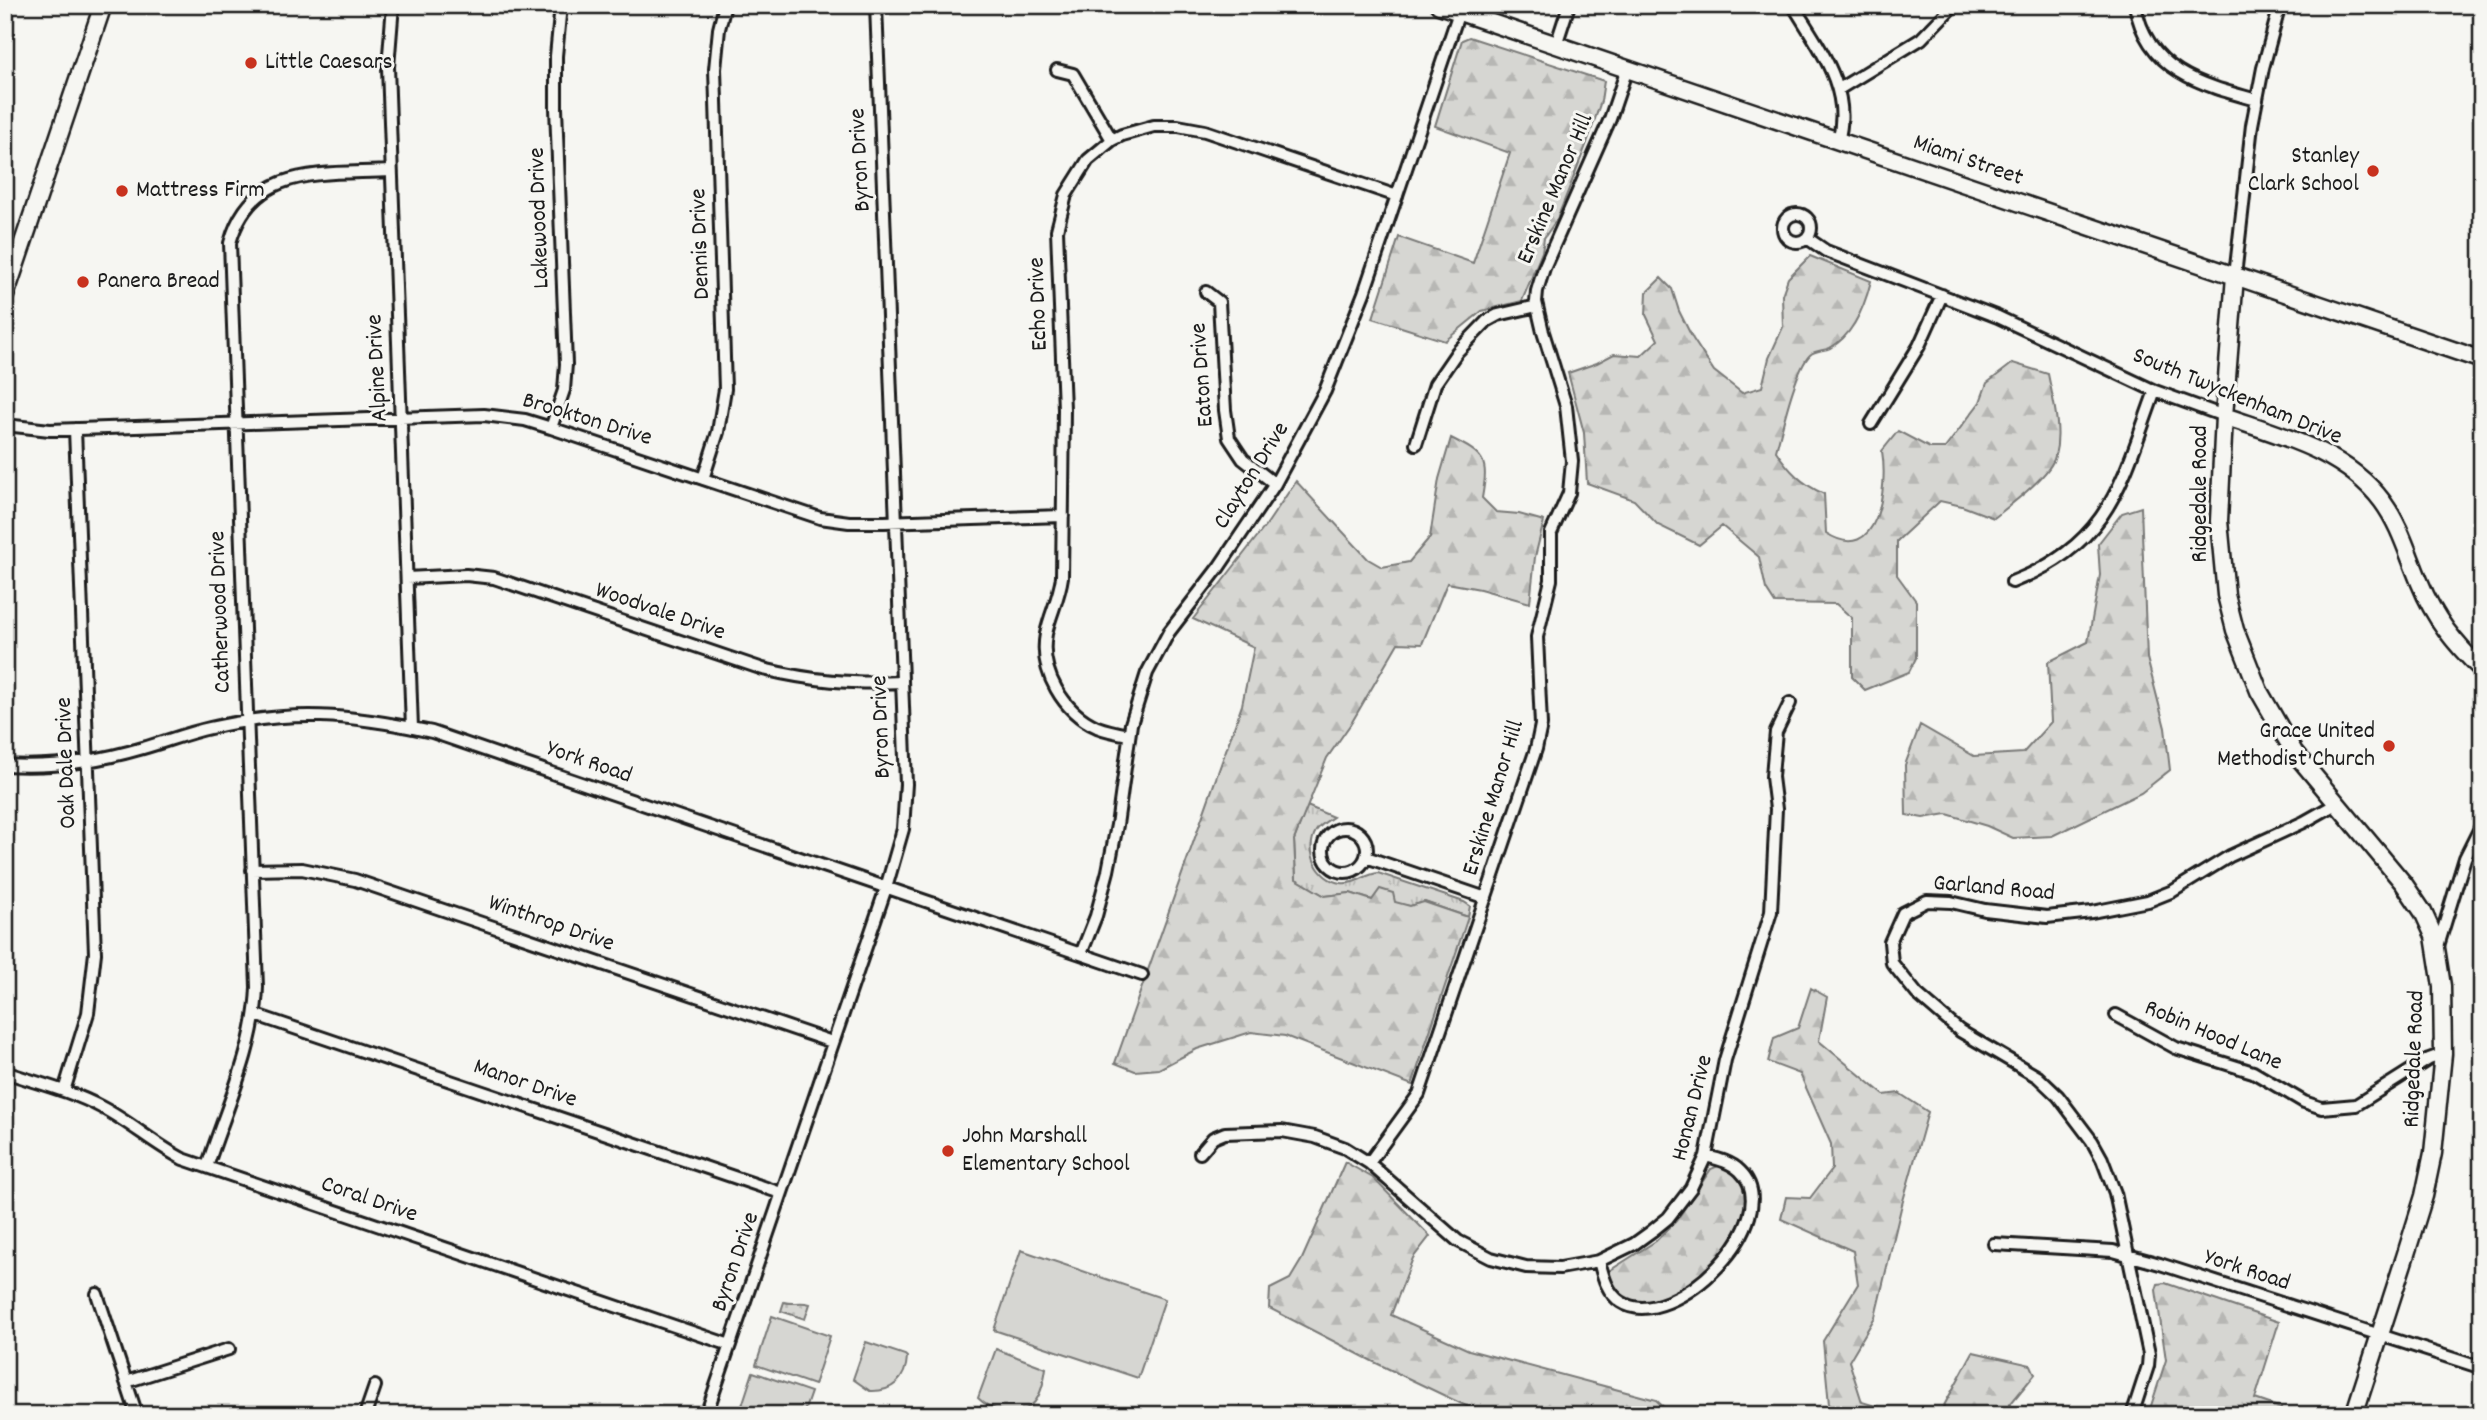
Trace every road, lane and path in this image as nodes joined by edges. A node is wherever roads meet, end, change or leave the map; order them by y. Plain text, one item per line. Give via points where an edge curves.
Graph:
1 (103, 5) edge
2 (393, 5) edge
3 (561, 5) edge
4 (725, 5) edge
5 (877, 5) edge
6 (1439, 5) edge
7 (1569, 5) edge
8 (1793, 5) edge
9 (1954, 5) edge
10 (2135, 5) edge
11 (2280, 5) edge
12 (1459, 12) junction
13 (1556, 45) junction
14 (1628, 69) junction
15 (1058, 70) dead end
16 (1839, 89) junction
17 (2256, 100) junction
18 (1112, 140) junction
19 (1838, 141) junction
20 (391, 171) junction
21 (1397, 196) junction
22 (1807, 238) dead end
23 (2235, 276) junction
24 (1206, 292) dead end
25 (1942, 295) junction
26 (5, 296) edge
27 (1537, 306) junction
28 (2482, 360) edge
29 (2155, 391) junction
30 (2224, 416) junction
31 (401, 417) junction
32 (236, 423) junction
33 (1871, 424) dead end
34 (5, 425) edge
35 (551, 428) junction
36 (75, 429) junction
37 (1416, 444) dead end
38 (704, 479) junction
39 (1275, 484) junction
40 (1063, 516) junction
41 (896, 522) junction
42 (407, 578) junction
43 (2012, 582) dead end
44 (2482, 670) edge
45 (901, 682) junction
46 (1790, 703) dead end
47 (246, 720) junction
48 (412, 728) junction
49 (1129, 735) junction
50 (89, 760) junction
51 (5, 765) edge
52 (2336, 804) junction
53 (2482, 824) edge
54 (1366, 858) junction
55 (253, 870) junction
56 (886, 888) junction
57 (1486, 898) junction
58 (2437, 949) junction
59 (1082, 954) junction
60 (1142, 975) dead end
61 (256, 1015) junction
62 (2116, 1016) dead end
63 (832, 1041) junction
64 (2443, 1054) junction
65 (5, 1072) edge
66 (64, 1091) junction
67 (1200, 1153) dead end
68 (1706, 1156) junction
69 (1369, 1163) junction
70 (206, 1167) junction
71 (781, 1193) junction
72 (1994, 1244) dead end
73 (2129, 1255) junction
74 (1599, 1261) junction
75 (97, 1294) dead end
76 (2379, 1336) junction
77 (730, 1345) junction
78 (229, 1349) dead end
79 (2482, 1368) edge
80 (126, 1382) junction
81 (375, 1386) dead end
82 (137, 1415) edge
83 (365, 1415) edge
84 (706, 1415) edge
85 (2132, 1415) edge
86 (2354, 1415) edge

1 - 26 street
2 - 20 street, Alpine Drive via 388,67
3 - 35 street, Lakewood Drive via 556,108 566,364 564,390
4 - 38 street, Dennis Drive via 715,77 725,389
5 - 41 street, Byron Drive
6 - 12 street, Miami Street
7 - 13 street
8 - 16 street
9 - 16 street via 1921,39
10 - 17 street via 2146,36 2166,63 2189,79
11 - 17 street, Ridgedale Road
12 - 13 street, Miami Street
12 - 21 street, Clayton Drive
13 - 14 street, Miami Street
14 - 19 street, Miami Street
14 - 27 street, Erskine Manor Hill via 1544,268
15 - 18 street via 1073,74
16 - 19 street via 1843,115
17 - 23 street, Ridgedale Road
18 - 21 street, Echo Drive via 1154,127 1191,127
18 - 40 street, Echo Drive via 1088,160 1071,184 1058,230
19 - 23 street, Miami Street
20 - 31 street, Alpine Drive
20 - 32 street, Catherwood Drive via 284,180 263,190 243,211 230,257
21 - 39 street, Clayton Drive via 1345,344
22 - 25 street, South Twyckenham Drive via 1826,251
23 - 28 street, Miami Street
23 - 30 street, Ridgedale Road
24 - 39 street, Eaton Drive via 1219,302 1229,438 1243,459
25 - 29 street, South Twyckenham Drive
25 - 33 street via 1919,346
27 - 37 street via 1497,315 1457,352 1435,384
27 - 57 street, Erskine Manor Hill via 1566,406 1572,477 1551,533 1551,580 1537,637 1541,725 1536,750
29 - 30 street, South Twyckenham Drive
29 - 43 street via 2123,479 2098,523 2062,557
30 - 44 street, South Twyckenham Drive via 2310,446 2349,468 2382,500 2440,623
30 - 52 street, Ridgedale Road via 2219,521 2226,595 2235,630 2281,733
31 - 32 street, Brookton Drive
31 - 35 street, Brookton Drive via 484,415
31 - 42 street, Alpine Drive
32 - 36 street, Brookton Drive
32 - 47 street, Catherwood Drive
34 - 36 street, Brookton Drive
35 - 38 street, Brookton Drive
36 - 50 street, Oak Dale Drive
38 - 41 street, Brookton Drive via 820,518
39 - 49 street, Clayton Drive via 1163,642 1140,692
40 - 41 street, Brookton Drive
40 - 49 street, Echo Drive via 1060,593 1045,648 1050,675 1066,704 1082,718
41 - 45 street, Byron Drive
42 - 45 street, Woodvale Drive via 494,578 763,669 858,684
42 - 48 street, Alpine Drive
45 - 56 street, Byron Drive via 906,804
46 - 68 street, Honan Drive via 1776,732 1773,764 1776,809 1771,912 1725,1060
47 - 48 street, York Road via 334,715
47 - 50 street, York Road
47 - 55 street, Catherwood Drive
48 - 56 street, York Road
49 - 59 street, Clayton Drive via 1108,870
50 - 51 street, York Road
50 - 66 street, Oak Dale Drive via 94,973 88,1013
52 - 58 street, Ridgedale Road via 2404,884 2423,912
52 - 73 street, Garland Road via 2148,901 2047,917 1927,901 1911,908 1899,921 1890,953 1906,983 1960,1031 2038,1077 2081,1124 2115,1193
53 - 58 street via 2465,858
54 - 54 street via 1362,837 1349,829 1334,831 1325,841 1324,856 1339,871 1355,870
54 - 57 street
55 - 61 street, Catherwood Drive
55 - 63 street, Winthrop Drive via 302,869 355,880
56 - 59 street, York Road
56 - 63 street, Byron Drive
57 - 69 street, Erskine Manor Hill via 1419,1094
58 - 64 street, Ridgedale Road
59 - 60 street, York Road
61 - 70 street, Catherwood Drive
61 - 71 street, Manor Drive
62 - 64 street, Robin Hood Lane via 2176,1048 2253,1072 2322,1108 2356,1105
63 - 71 street, Byron Drive
64 - 76 street, Ridgedale Road via 2437,1129 2426,1185
65 - 66 street, Coral Drive
66 - 70 street, Coral Drive via 114,1114 159,1147
67 - 69 street, Honan Drive via 1213,1138 1225,1133 1282,1131 1345,1148
68 - 74 street, Honan Drive via 1691,1188 1668,1218 1634,1244
68 - 74 street via 1740,1170 1752,1192 1748,1222 1718,1266 1676,1298 1638,1308 1619,1301 1609,1291
69 - 74 street, Honan Drive via 1449,1235 1491,1258 1526,1267 1560,1268
70 - 77 street, Coral Drive
71 - 77 street, Byron Drive
72 - 73 street, York Road
73 - 76 street, York Road
73 - 85 street, Garland Road via 2149,1354
75 - 80 street
76 - 79 street, York Road
76 - 86 street, Ridgedale Road
77 - 84 street, Byron Drive
78 - 80 street
80 - 82 street
81 - 83 street

